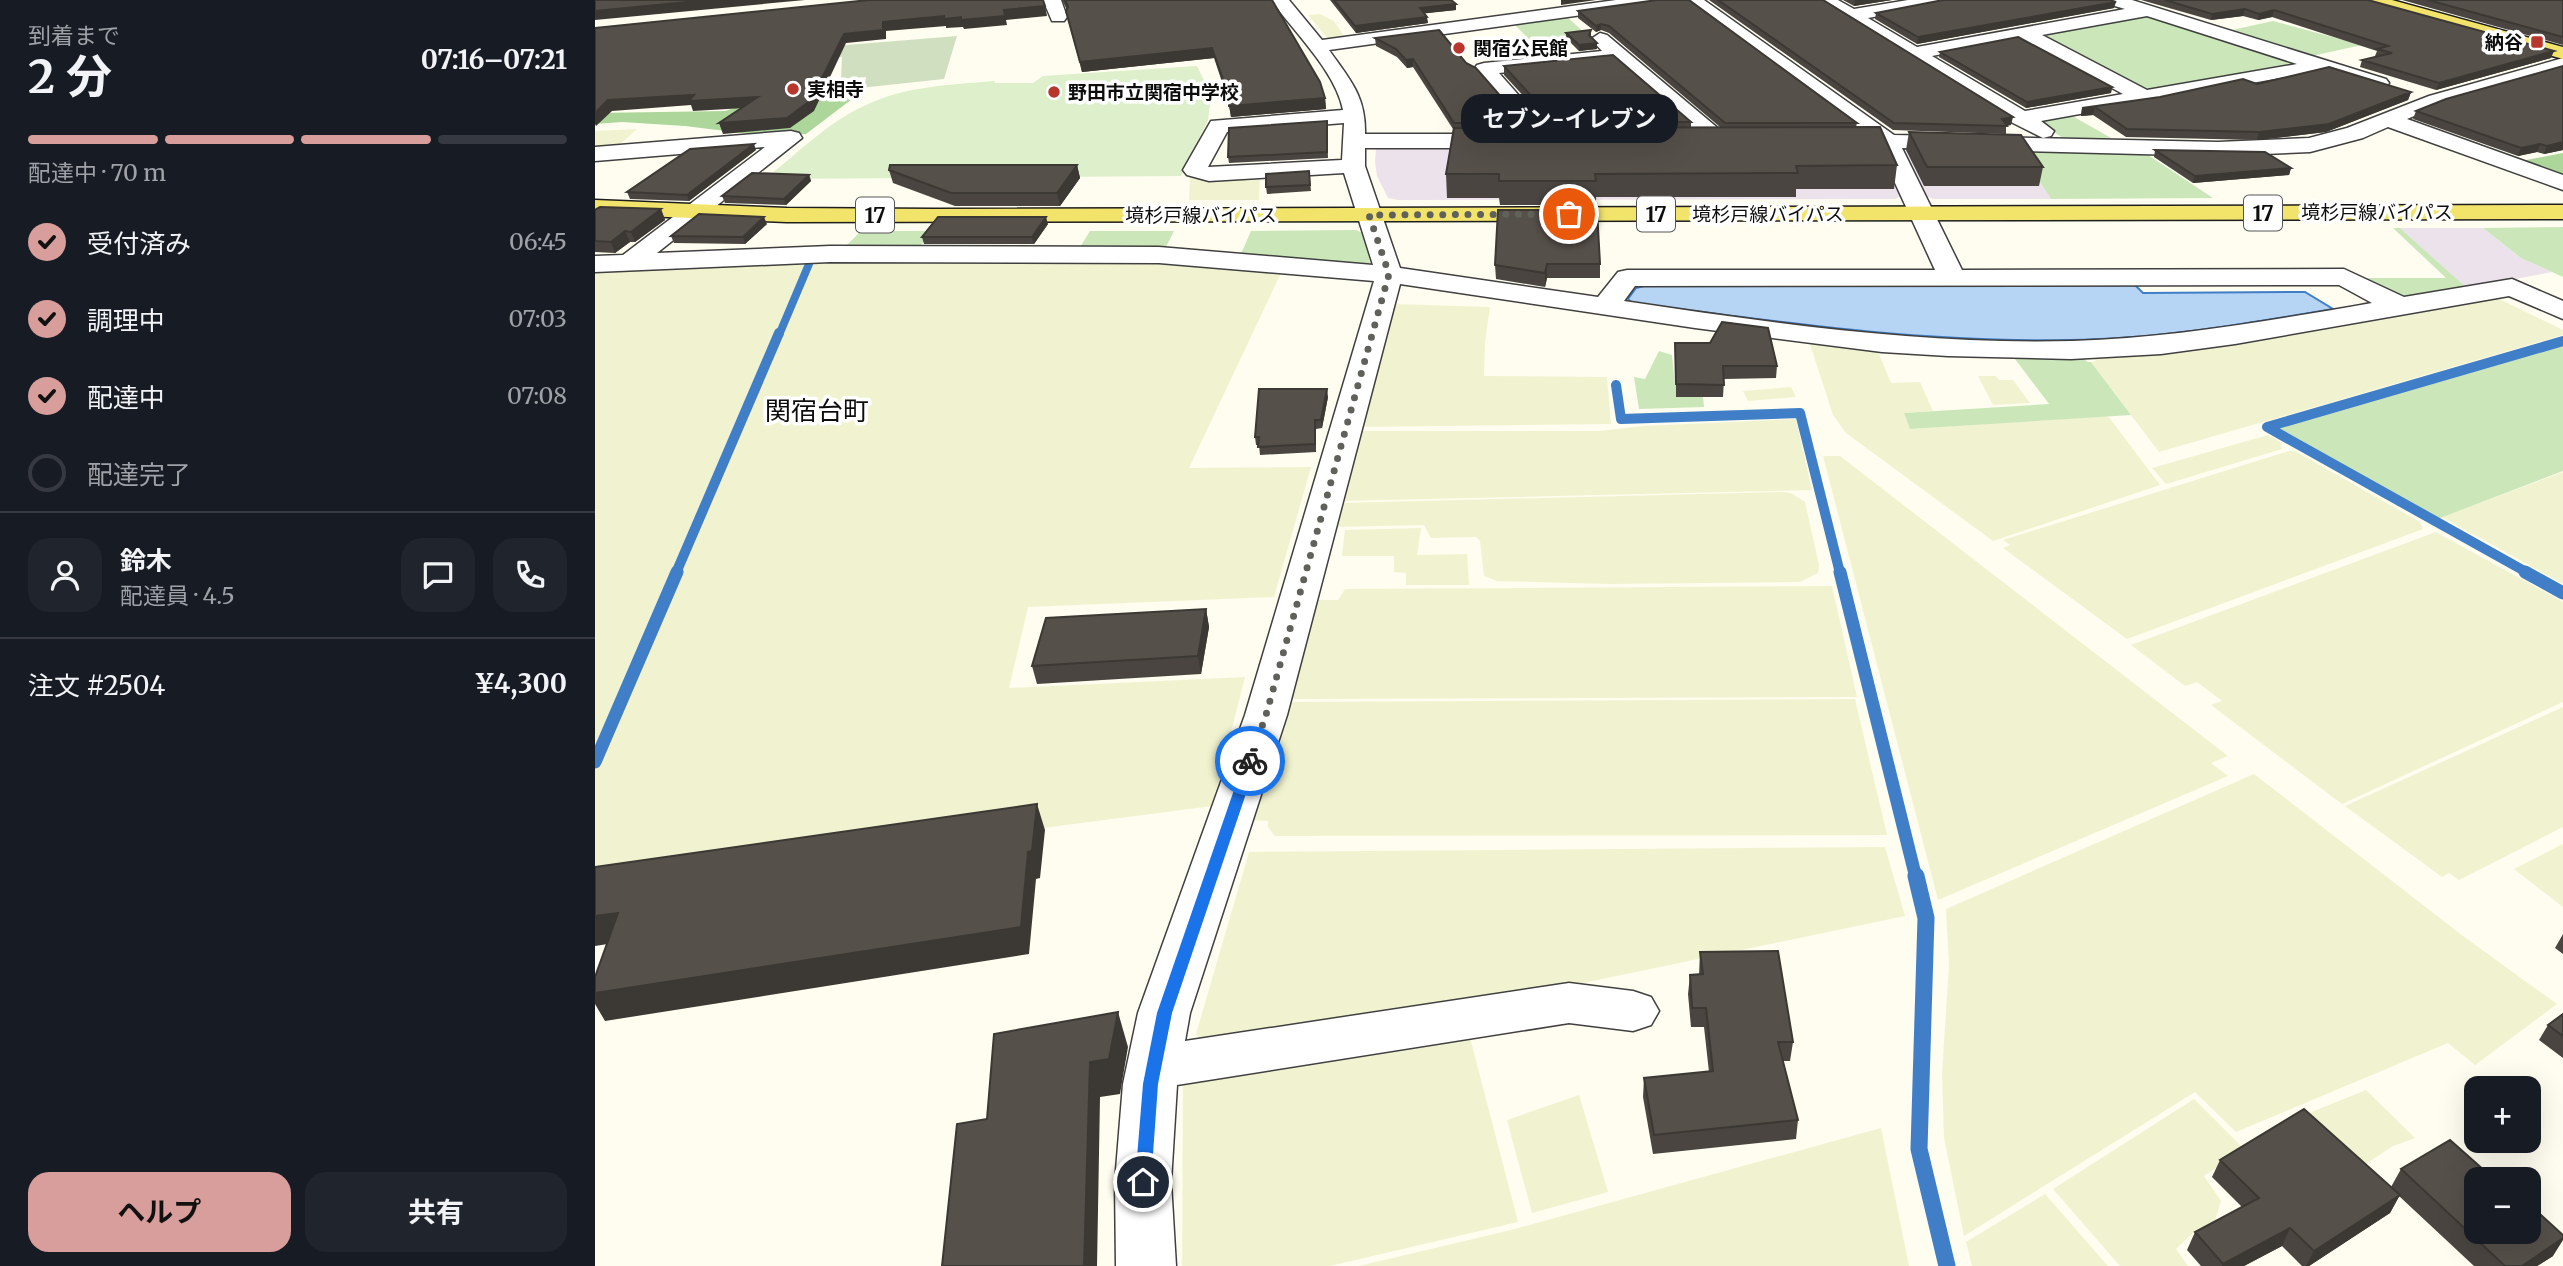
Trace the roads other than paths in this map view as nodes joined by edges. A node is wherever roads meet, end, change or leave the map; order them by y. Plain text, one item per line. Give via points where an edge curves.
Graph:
1 (1280, 0) edge
2 (1655, 0) edge
3 (1693, 0) edge
4 (1826, 0) edge
5 (1940, 0) edge
6 (2114, 0) edge
7 (2372, 0) edge
8 (1570, 11) junction
9 (2146, 11) junction
10 (1851, 15) junction
11 (2023, 33) junction
12 (1317, 46) junction
13 (1915, 53) junction
14 (2563, 53) edge
15 (1619, 55) junction
16 (2563, 64) edge
17 (2321, 65) junction
18 (2143, 96) junction
19 (2436, 100) junction
20 (1355, 116) junction
21 (2021, 118) junction
22 (2389, 120) junction
23 (1809, 140) edge
24 (1887, 140) junction
25 (1356, 141) junction
26 (1548, 141) junction
27 (1574, 141) edge
28 (1692, 141) edge
29 (1718, 141) junction
30 (1744, 141) edge
31 (2065, 145) junction
32 (595, 154) edge
33 (1353, 166) junction
34 (2563, 183) edge
35 (595, 207) edge
36 (693, 211) junction
37 (2563, 212) edge
38 (1923, 214) junction
39 (1369, 215) junction
40 (630, 262) junction
41 (595, 264) edge
42 (1389, 274) junction
43 (1952, 277) junction
44 (2313, 277) junction
45 (2138, 288) dead end
46 (2399, 306) junction
47 (1605, 307) junction
48 (2563, 311) edge
49 (1633, 1011) dead end
50 (1154, 1067) junction
51 (1146, 1266) edge

1 - 12 street
2 - 8 street
3 - 24 street
4 - 10 street
5 - 10 street
6 - 9 street
7 - 14 main road
8 - 12 street
8 - 15 street
9 - 11 street
9 - 17 street
10 - 13 street
11 - 13 street
11 - 18 street
12 - 20 street via 1351,97
13 - 21 street
15 - 26 street via 1484,69
15 - 29 street
16 - 19 street
17 - 18 street
17 - 19 street
18 - 21 street
19 - 22 street
20 - 25 street
20 - 33 street via 1219,126 1195,170 1209,174
21 - 31 street
22 - 31 street via 2333,140 2285,148
22 - 34 street
23 - 24 street
24 - 31 street
24 - 38 street
25 - 26 street
25 - 33 street
26 - 27 street
28 - 29 street
29 - 30 street
32 - 36 street via 791,138
33 - 39 street
35 - 36 main road, 境杉戸線バイパス / 17
36 - 39 main road, 境杉戸線バイパス / 17 via 934,216
36 - 40 street
37 - 38 main road, 境杉戸線バイパス / 17
38 - 39 main road, 境杉戸線バイパス / 17
38 - 43 street
39 - 42 street
40 - 41 street
40 - 42 street via 830,254 1121,254
42 - 47 street
42 - 50 street via 1266,715 1164,1013
43 - 44 street
43 - 47 street via 1627,278
44 - 45 street via 2325,288
44 - 46 street via 2344,277
46 - 47 street via 2223,337 2071,350 1882,343
46 - 48 street via 2512,287
49 - 50 street via 1569,1003
50 - 51 street via 1143,1182

